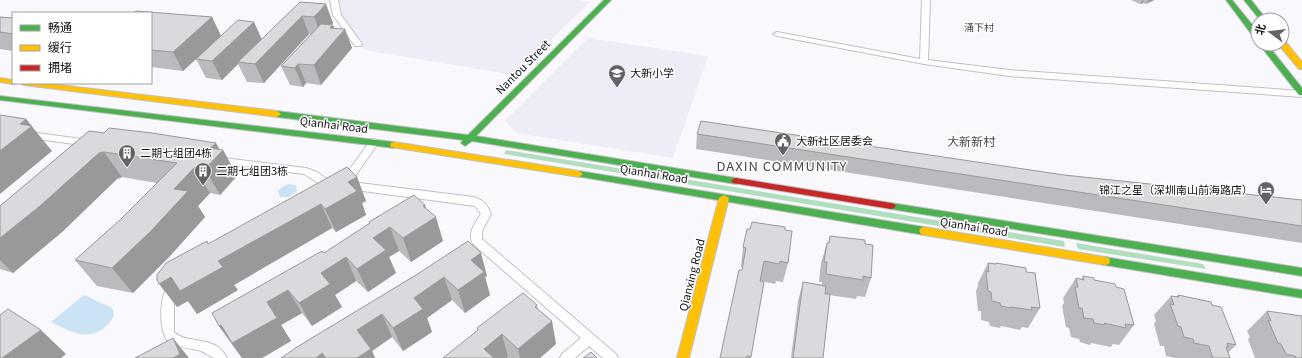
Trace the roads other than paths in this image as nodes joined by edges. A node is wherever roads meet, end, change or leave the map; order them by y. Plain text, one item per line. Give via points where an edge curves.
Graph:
1 (334, 0) edge
2 (608, 0) edge
3 (926, 0) edge
4 (1229, 0) edge
5 (1247, 0) edge
6 (1257, 12) edge
7 (1250, 27) edge
8 (777, 34) dead end
9 (358, 44) dead end
10 (1269, 52) edge
11 (1290, 52) edge
12 (924, 62) junction
13 (1302, 67) edge
14 (0, 80) edge
15 (12, 82) edge
16 (32, 84) edge
17 (1302, 94) edge
18 (0, 98) edge
19 (0, 131) edge
20 (469, 138) junction
21 (374, 142) junction
22 (98, 144) edge
23 (456, 154) junction
24 (206, 158) edge
25 (340, 187) junction
26 (322, 196) edge
27 (724, 198) junction
28 (1302, 272) edge
29 (182, 278) edge
30 (1244, 284) junction
31 (1302, 294) edge
32 (1302, 300) edge
33 (589, 339) junction
34 (221, 358) edge
35 (566, 358) edge
36 (612, 358) edge
37 (683, 358) edge

1 - 9 street via 337,15
2 - 20 main road, Nantou Street
3 - 12 street
4 - 7 main road
5 - 6 main road
8 - 12 street
10 - 17 main road
11 - 13 main road
12 - 17 street via 1009,73
14 - 15 main road
16 - 20 main road, Qianhai Road
18 - 21 main road, Qianhai Road
19 - 22 street
20 - 23 main road, Nantou Street
20 - 28 main road, Qianhai Road
21 - 23 main road, Qianhai Road
21 - 25 street
23 - 27 main road, Qianhai Road
24 - 25 street via 306,171
25 - 26 street
25 - 33 street via 474,201 483,207 486,214 476,232 474,244
27 - 30 main road, Qianhai Road
27 - 37 main road, Qianxing Road
29 - 34 street via 168,298 168,332 176,340 201,344 212,349
30 - 31 main road, Qianhai Road
30 - 32 main road
33 - 35 street
33 - 36 street

